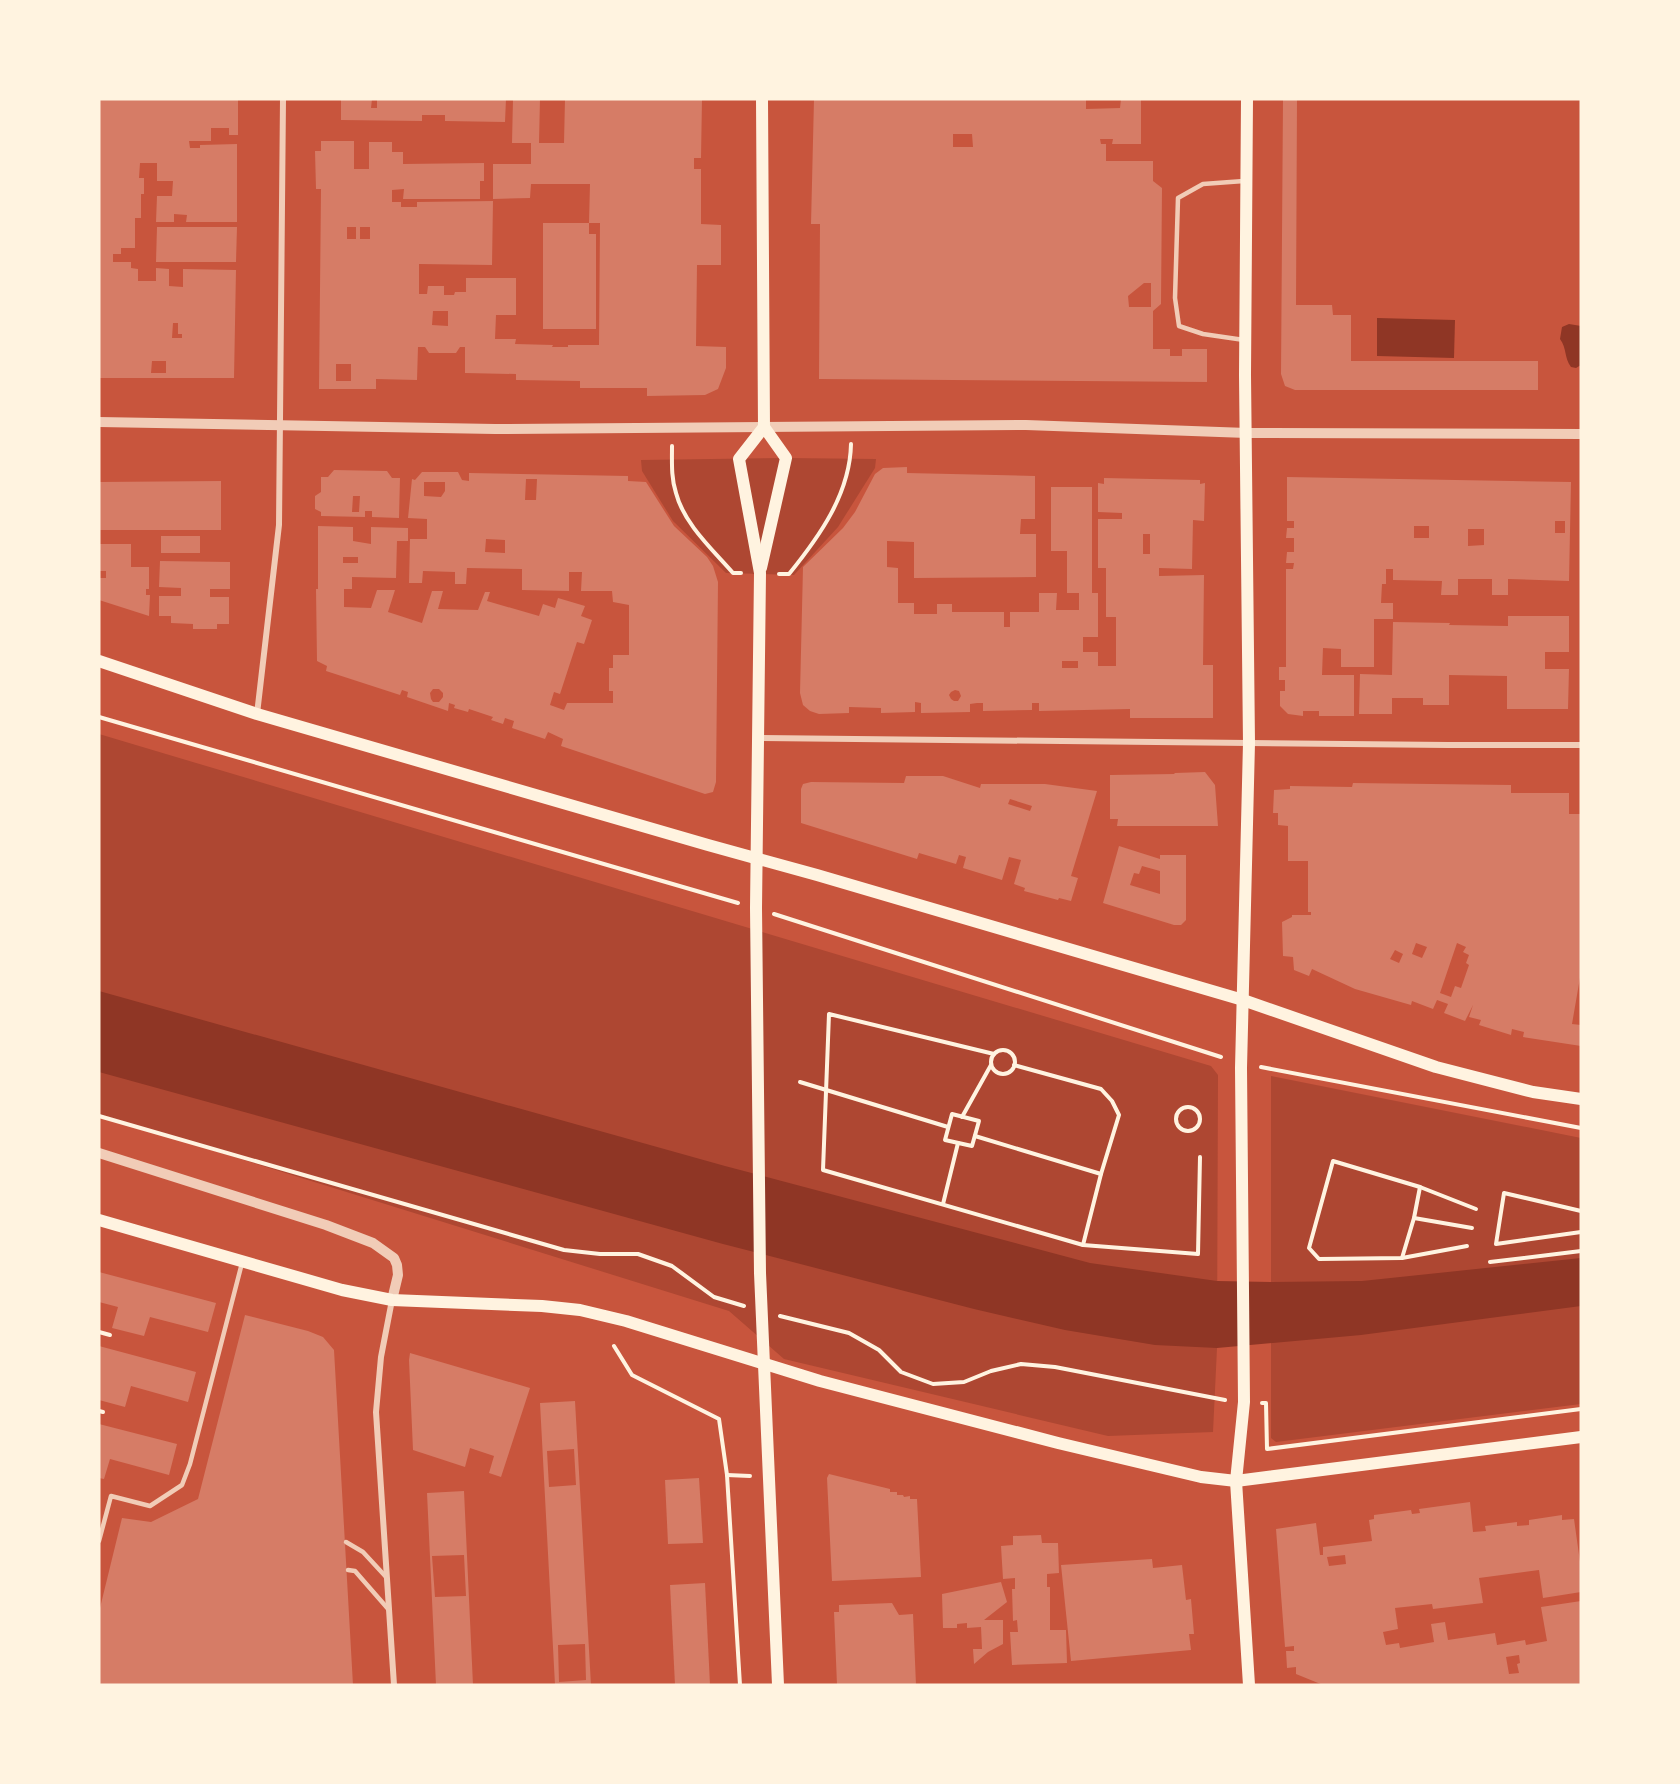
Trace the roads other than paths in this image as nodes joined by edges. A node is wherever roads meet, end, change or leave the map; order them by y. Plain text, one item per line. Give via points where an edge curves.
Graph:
1 (283, 99) edge
2 (762, 99) edge
3 (1247, 99) edge
4 (1246, 181) junction
5 (1245, 340) junction
6 (99, 422) edge
7 (279, 426) junction
8 (764, 427) junction
9 (1247, 433) junction
10 (1581, 434) edge
11 (760, 573) junction
12 (99, 661) edge
13 (257, 714) junction
14 (758, 738) junction
15 (1249, 743) junction
16 (1581, 745) edge
17 (757, 858) junction
18 (1243, 1000) junction
19 (1581, 1099) edge
20 (99, 1153) edge
21 (99, 1220) edge
22 (243, 1261) junction
23 (392, 1300) junction
24 (764, 1365) junction
25 (1581, 1437) edge
26 (1236, 1481) junction
27 (99, 1541) edge
28 (346, 1542) dead end
29 (348, 1570) dead end
30 (387, 1578) junction
31 (389, 1610) junction
32 (394, 1685) edge
33 (778, 1685) edge
34 (1249, 1685) edge

1 - 7 street
2 - 8 main road
3 - 4 main road
4 - 5 main road
4 - 5 lane via 1203,184 1178,198 1175,298 1179,326
5 - 9 main road
6 - 7 street
7 - 8 street
7 - 13 street via 279,525
8 - 9 street via 1026,425
8 - 11 main road via 740,459
8 - 11 main road via 786,458
9 - 10 street
9 - 15 main road
11 - 14 main road
12 - 13 main road
13 - 17 main road
14 - 15 street
14 - 17 main road
15 - 16 street
15 - 18 main road
17 - 18 main road
17 - 24 main road
18 - 19 main road via 1436,1067 1533,1092
18 - 26 main road via 1244,1402
20 - 23 street via 326,1225 373,1244 388,1252 397,1265
21 - 22 main road
22 - 23 main road
22 - 27 lane via 182,1485 150,1506 111,1496
23 - 24 main road via 580,1310
23 - 30 street via 376,1413
24 - 26 main road via 1058,1443 1201,1478
24 - 33 main road
25 - 26 main road
26 - 34 main road
28 - 30 lane via 363,1552
29 - 31 lane via 355,1571
30 - 31 street
31 - 32 street

